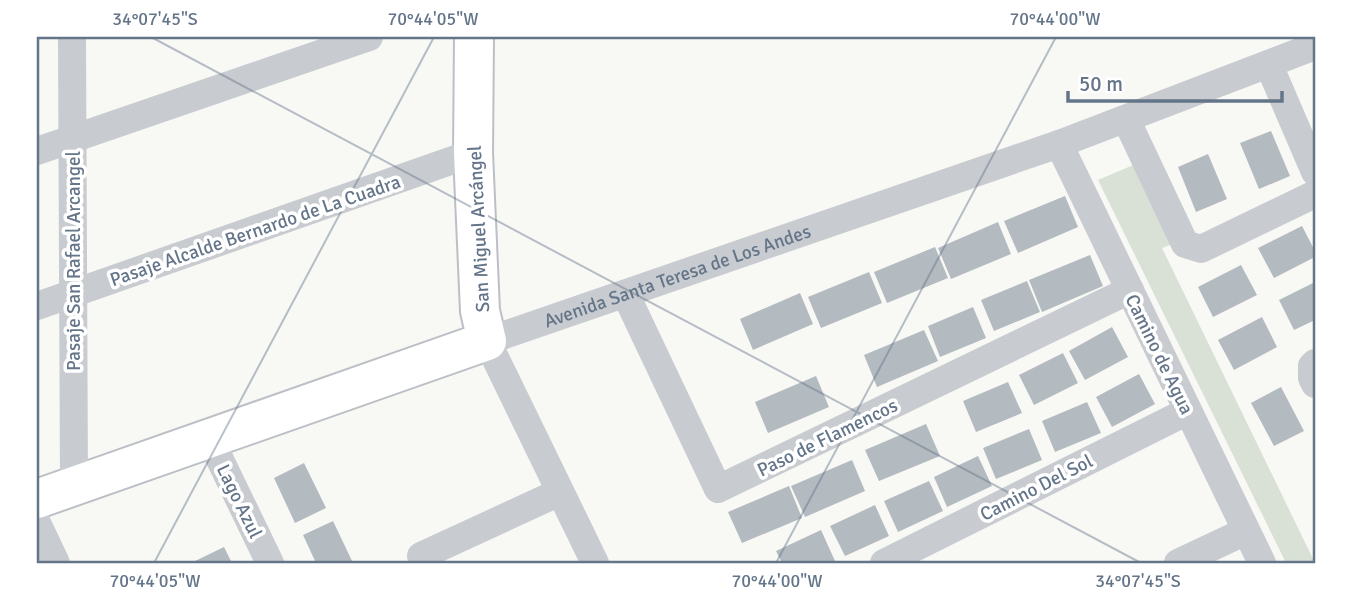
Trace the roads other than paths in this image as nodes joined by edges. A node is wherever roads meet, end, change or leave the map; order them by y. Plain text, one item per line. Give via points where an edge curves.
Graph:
1 (72, 37) edge
2 (369, 37) edge
3 (474, 37) edge
4 (1315, 46) edge
5 (1269, 65) junction
6 (1126, 119) junction
7 (72, 139) junction
8 (1059, 144) junction
9 (37, 151) edge
10 (473, 153) junction
11 (1315, 172) edge
12 (1315, 194) edge
13 (1130, 290) junction
14 (73, 294) junction
15 (626, 295) junction
16 (37, 306) edge
17 (487, 341) junction
18 (1315, 363) edge
19 (1315, 384) edge
20 (1188, 411) junction
21 (210, 439) junction
22 (74, 486) junction
23 (560, 492) junction
24 (37, 499) edge
25 (37, 523) edge
26 (1246, 531) junction
27 (421, 556) dead end
28 (56, 563) edge
29 (270, 563) edge
30 (595, 563) edge
31 (884, 563) edge
32 (1178, 563) edge
33 (1262, 563) edge

1 - 7 street, Pasaje San Rafael Arcangel
2 - 7 street
3 - 10 street, San Miguel Arcángel
4 - 5 street, Avenida Santa Teresa de Los Andes
5 - 6 street, Avenida Santa Teresa de Los Andes
5 - 11 street
6 - 8 street, Avenida Santa Teresa de Los Andes
6 - 12 street via 1185,244 1201,249
7 - 9 street
7 - 14 street, Pasaje San Rafael Arcangel
8 - 13 street, Camino de Agua
8 - 15 street, Avenida Santa Teresa de Los Andes
10 - 14 street, Pasaje Alcalde Bernardo de La Cuadra
10 - 17 street, San Miguel Arcángel via 480,311
13 - 15 street, Paso de Flamencos via 718,489
13 - 20 street, Camino de Agua
14 - 16 street, Pasaje Alcalde Bernardo de La Cuadra
14 - 22 street, Pasaje San Rafael Arcangel
15 - 17 street, Avenida Santa Teresa de Los Andes
17 - 21 street, Avenida Santa Teresa de Los Andes
17 - 23 street, San Miguel Arcángel
18 - 19 street
20 - 26 street, Camino de Agua
20 - 31 street, Camino Del Sol
21 - 22 street, Avenida Santa Teresa de Los Andes
21 - 29 street, Lago Azul
22 - 24 street, Avenida Santa Teresa de Los Andes
23 - 27 street
23 - 30 street, San Miguel Arcángel
25 - 28 street
26 - 32 street
26 - 33 street, Camino de Agua

